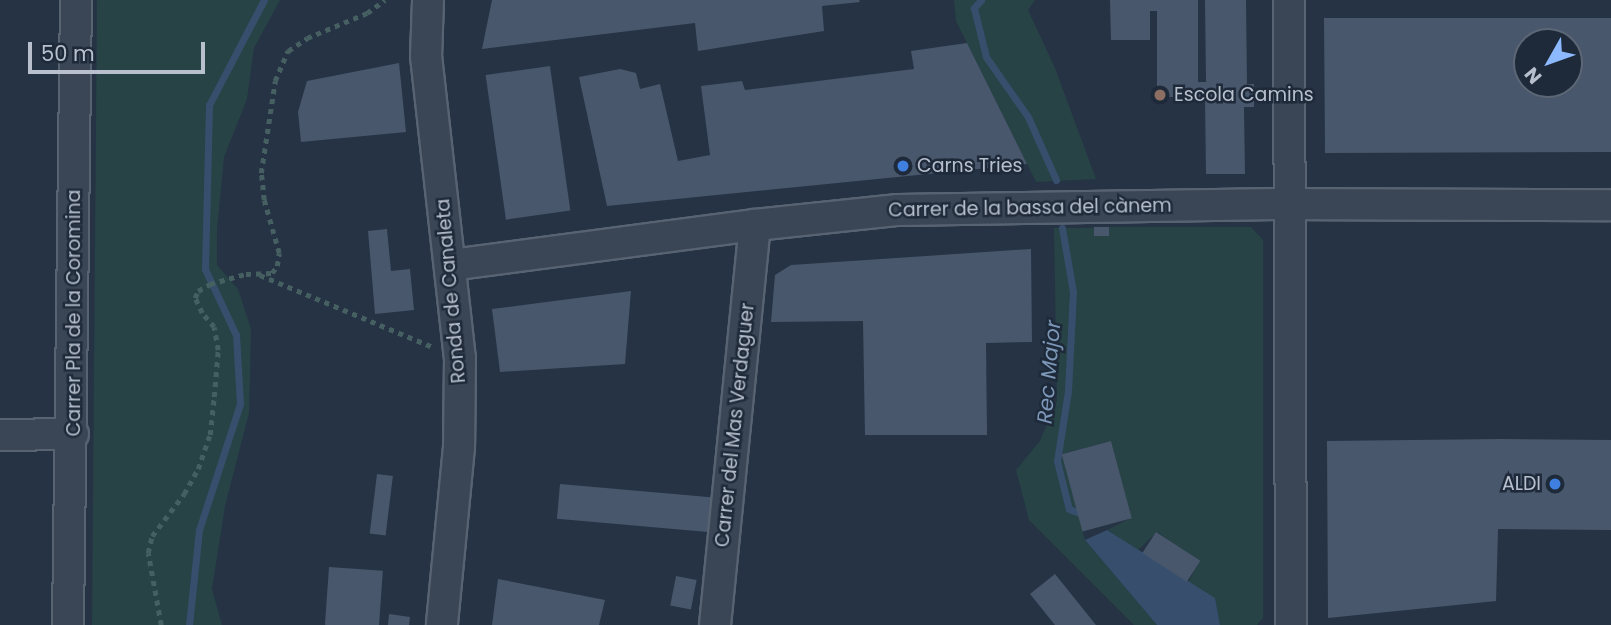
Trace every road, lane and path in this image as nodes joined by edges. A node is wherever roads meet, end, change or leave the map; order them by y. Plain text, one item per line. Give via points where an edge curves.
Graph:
1 (76, 0) edge
2 (385, 0) edge
3 (428, 0) edge
4 (1289, 0) edge
5 (1288, 204) junction
6 (1611, 205) edge
7 (755, 225) junction
8 (452, 265) junction
9 (260, 275) junction
10 (460, 358) junction
11 (73, 434) junction
12 (0, 435) edge
13 (1289, 623) edge
14 (68, 625) edge
15 (161, 625) edge
16 (442, 625) edge
17 (715, 625) edge

1 - 11 street, Carrer Pla de la Coromina
2 - 9 path via 288,51 275,81 261,173 279,253 272,273
3 - 8 street, Ronda de Canaleta via 426,56
4 - 5 street
5 - 6 street, Carrer de la bassa del cànem
5 - 7 street, Carrer de la bassa del cànem via 898,210
5 - 13 street
7 - 8 street, Carrer de la bassa del cànem
7 - 17 street, Carrer del Mas Verdaguer
8 - 10 street, Ronda de Canaleta
9 - 10 path
9 - 15 path via 209,284 195,298 214,327 218,350 210,435 184,494 152,536 148,554
10 - 16 street, Ronda de Canaleta via 458,447
11 - 12 street
11 - 14 street, Carrer Pla de la Coromina

